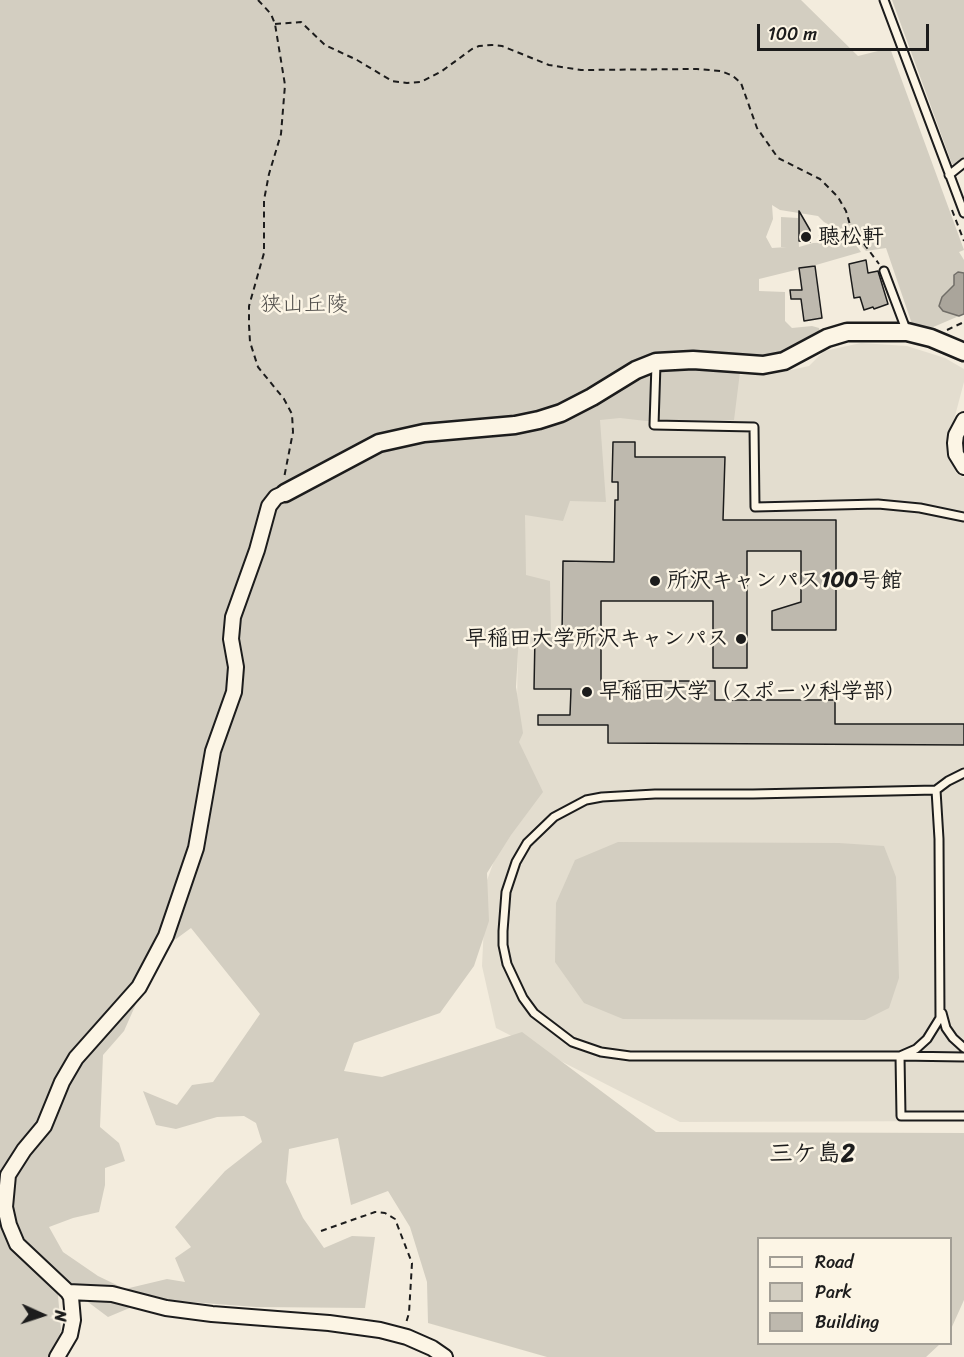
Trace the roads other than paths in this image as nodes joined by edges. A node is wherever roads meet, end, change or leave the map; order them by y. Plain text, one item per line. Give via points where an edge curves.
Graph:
1 (884, 0) edge
2 (964, 163) edge
3 (949, 175) junction
4 (964, 213) edge
5 (884, 271) road end
6 (907, 332) junction
7 (964, 352) edge
8 (656, 362) junction
9 (964, 420) edge
10 (964, 467) edge
11 (285, 493) joint
12 (964, 517) edge
13 (964, 773) edge
14 (936, 790) junction
15 (941, 1007) junction
16 (964, 1048) edge
17 (900, 1056) junction
18 (964, 1057) edge
19 (964, 1116) edge
20 (68, 1292) junction
21 (57, 1357) edge
22 (445, 1357) edge

1 - 3 lane
2 - 3 lane
3 - 4 lane
5 - 6 lane
6 - 7 street
6 - 8 street via 847,332 784,361 763,365 693,360
8 - 11 street via 561,413 514,425 423,433 379,443
8 - 12 lane via 654,425 754,427 755,507 878,504
9 - 10 street via 955,443
11 - 20 street via 269,506 233,617 234,692 213,751 195,848 166,936 139,987 76,1058 44,1126 9,1175 5,1207 17,1244
13 - 14 lane
14 - 15 lane
14 - 17 lane via 655,794 586,800 542,826 527,843 516,862 503,913 503,945 523,998 534,1013 572,1042 630,1056
15 - 16 lane via 946,1028
15 - 17 lane via 940,1018 927,1039
17 - 18 lane
17 - 19 lane via 901,1116
20 - 21 street via 73,1320 70,1335
20 - 22 street via 112,1294 166,1308 248,1318 380,1330 432,1348

